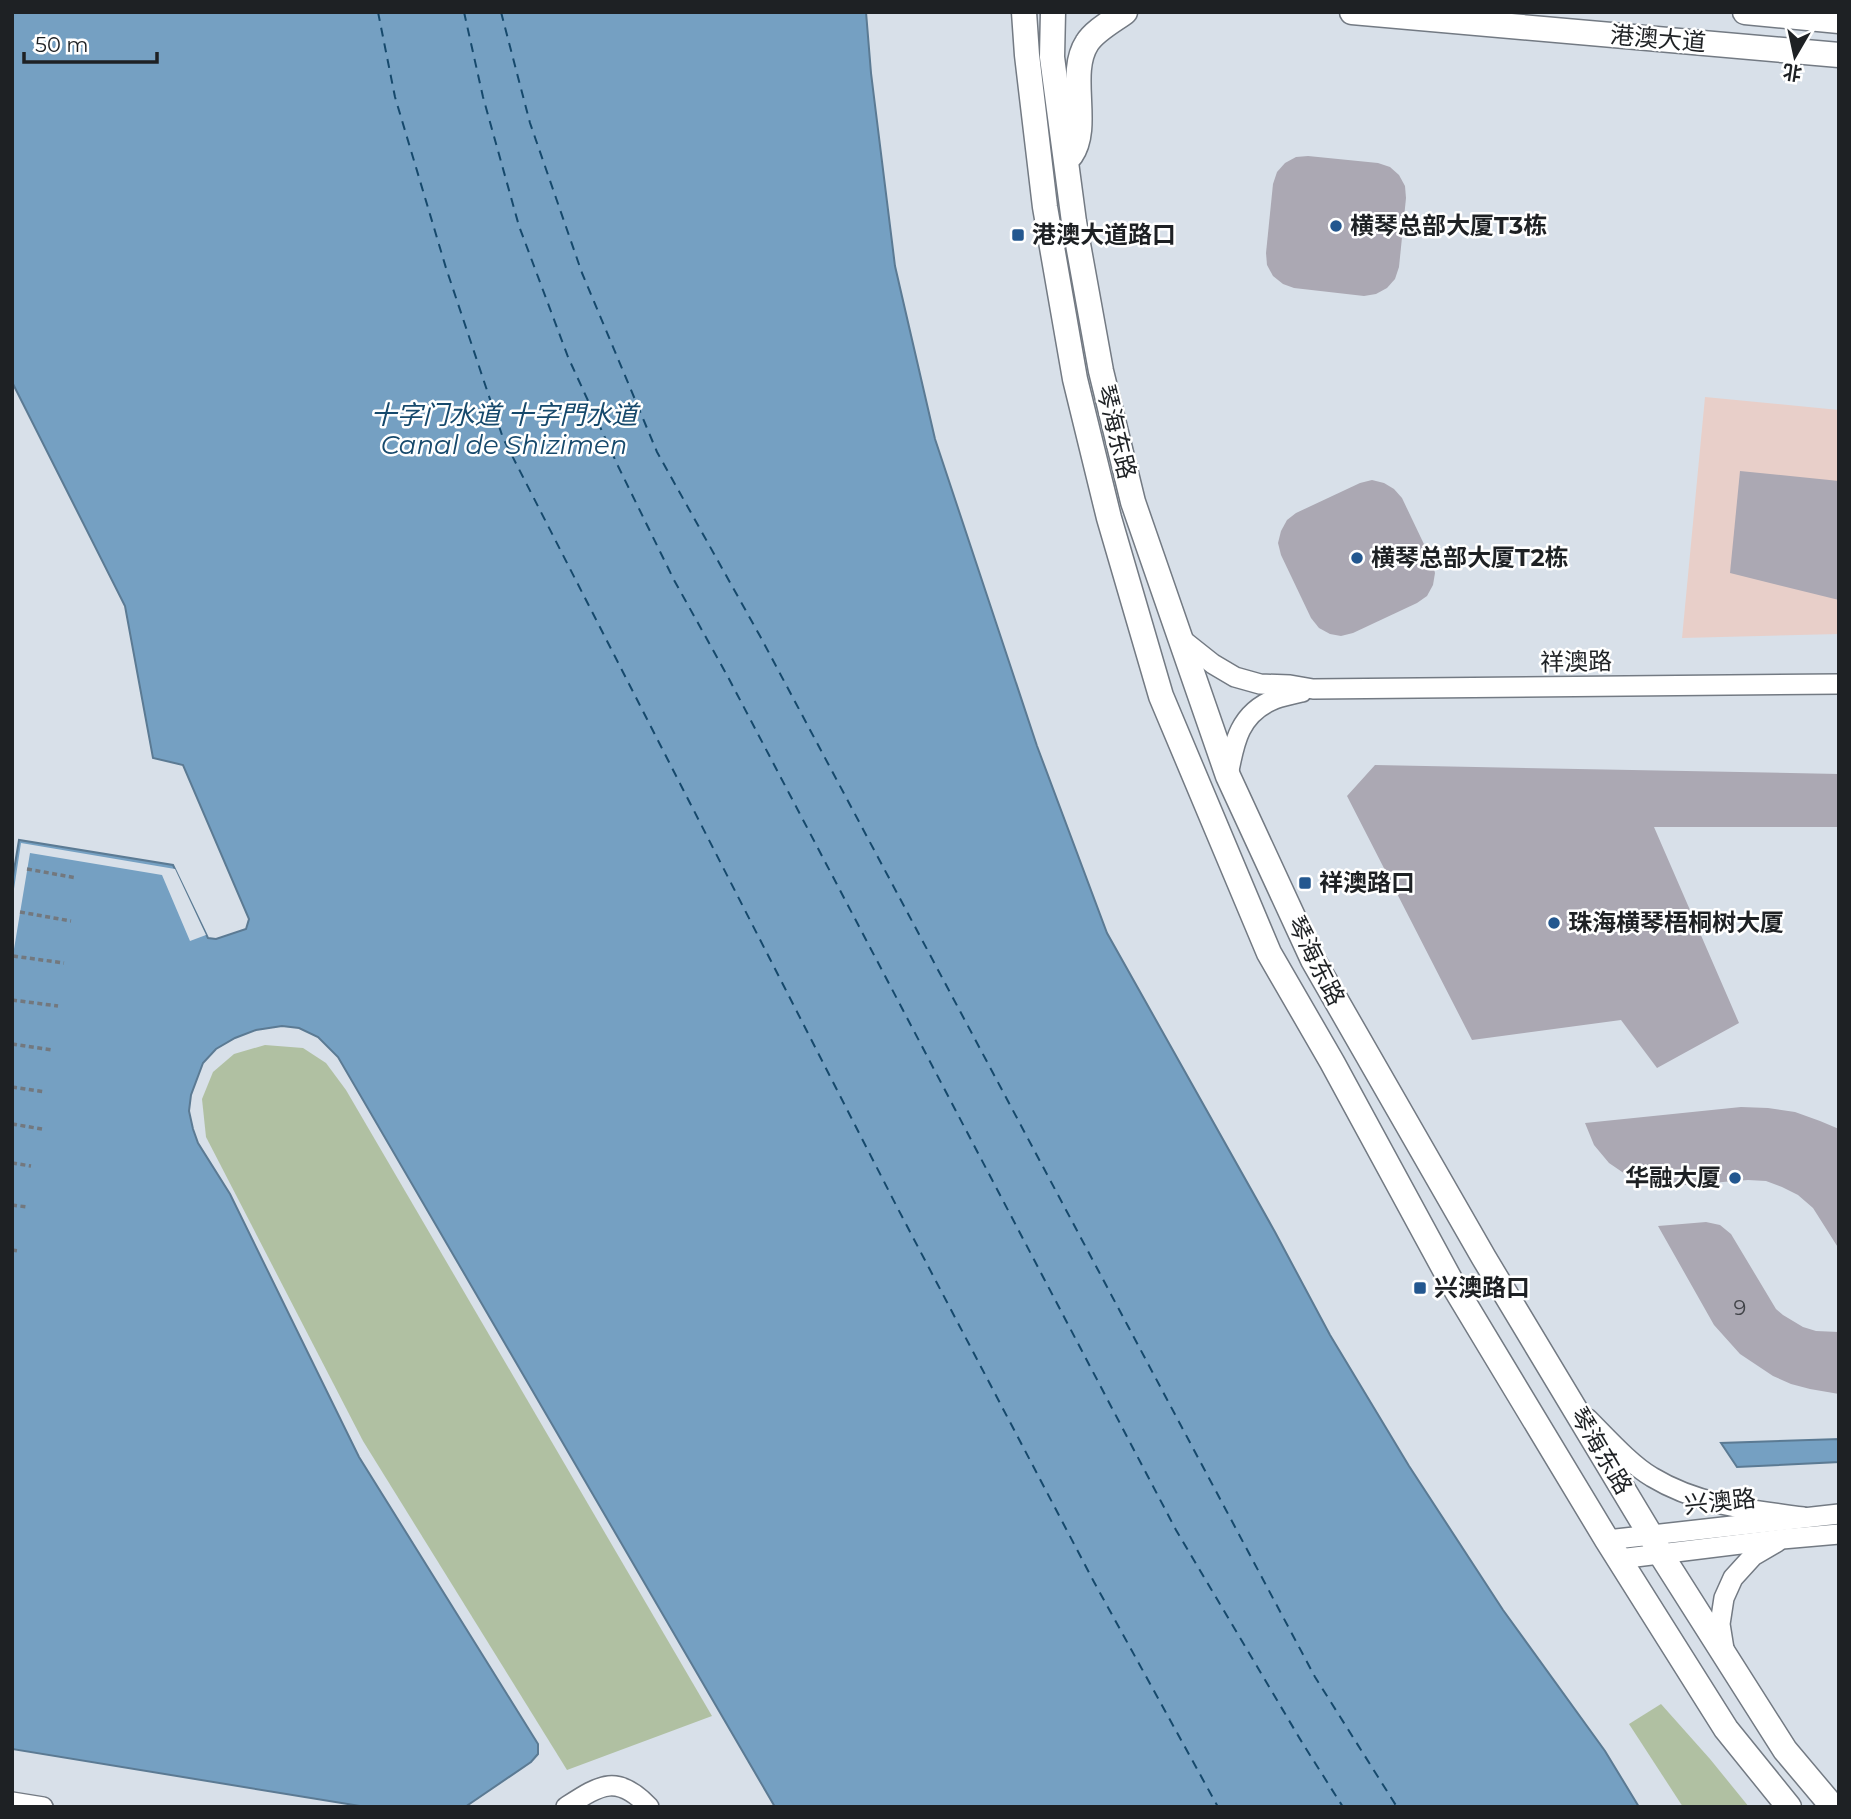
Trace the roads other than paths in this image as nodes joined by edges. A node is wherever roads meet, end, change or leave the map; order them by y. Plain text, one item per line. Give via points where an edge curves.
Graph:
1 (1024, 12) edge
2 (1053, 12) edge
3 (1125, 12) edge
4 (1352, 12) edge
5 (1745, 12) edge
6 (1839, 21) edge
7 (1839, 55) edge
8 (1066, 162) junction
9 (1178, 636) junction
10 (1839, 684) edge
11 (1313, 689) junction
12 (1228, 776) junction
13 (1573, 1405) junction
14 (1839, 1514) edge
15 (1802, 1517) junction
16 (1839, 1534) edge
17 (1782, 1539) junction
18 (1655, 1544) junction
19 (1613, 1550) junction
20 (1725, 1657) junction
21 (12, 1802) edge
22 (43, 1807) edge
23 (565, 1807) edge
24 (649, 1807) edge
25 (1789, 1807) edge
26 (1833, 1807) edge

1 - 19 main road, 琴海东路 via 1045,207 1075,379 1109,518 1161,696 1269,953 1452,1283
2 - 8 main road, 琴海东路 via 1052,57
3 - 8 main road via 1087,42 1079,66 1075,149
4 - 7 main road, 港澳大道
5 - 6 main road
8 - 9 main road, 琴海东路 via 1101,371 1133,502
9 - 11 street, 祥澳路 via 1235,677
9 - 12 main road, 琴海东路
10 - 11 street, 祥澳路
11 - 12 street, 祥澳路 via 1274,699 1243,723
12 - 13 main road, 琴海东路 via 1312,960
13 - 15 street via 1650,1476 1683,1494 1729,1507
13 - 18 main road, 琴海东路
14 - 15 street, 兴澳路
15 - 18 street, 兴澳路
16 - 17 street, 兴澳路
17 - 18 street, 兴澳路
17 - 20 street via 1753,1556 1733,1578 1720,1624
18 - 19 street, 兴澳路
18 - 20 main road, 琴海东路
19 - 25 main road, 琴海东路 via 1726,1729
20 - 26 main road, 琴海东路 via 1785,1750
21 - 22 street
23 - 24 street via 605,1786 627,1788

